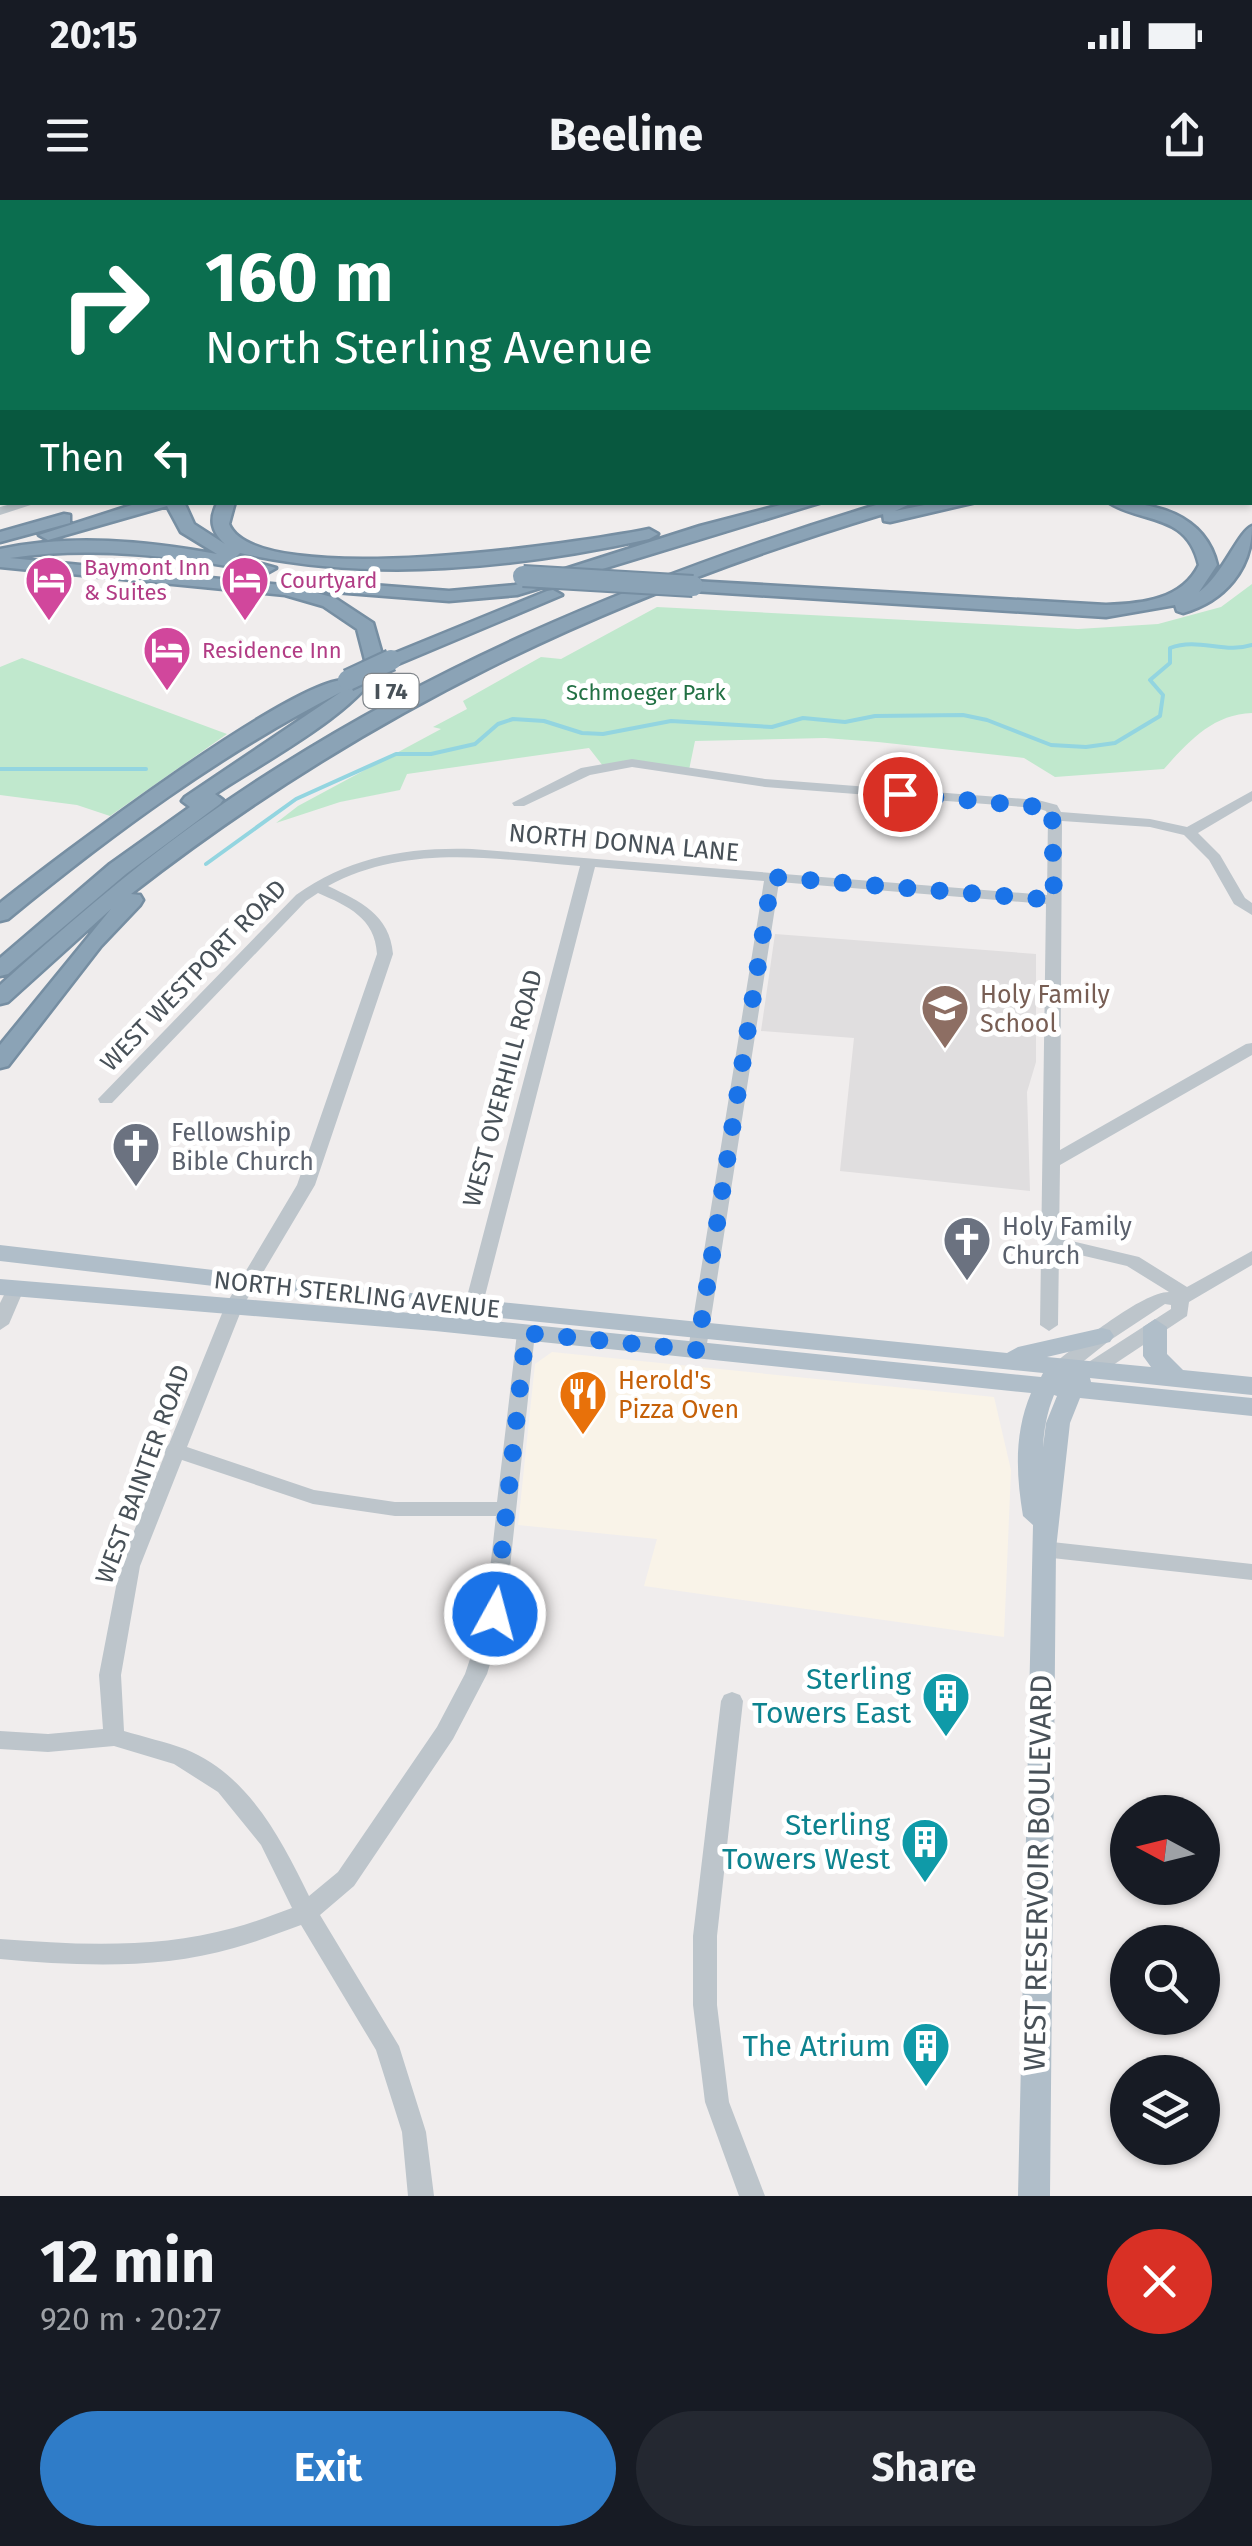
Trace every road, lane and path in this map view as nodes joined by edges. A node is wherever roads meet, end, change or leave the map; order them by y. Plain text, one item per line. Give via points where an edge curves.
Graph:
1 (111, 505) edge
2 (153, 505) edge
3 (175, 505) edge
4 (226, 505) edge
5 (781, 505) edge
6 (802, 505) edge
7 (858, 505) edge
8 (896, 505) edge
9 (955, 505) edge
10 (1126, 505) edge
11 (835, 511) junction
12 (1252, 532) edge
13 (0, 537) edge
14 (243, 548) junction
15 (6, 556) edge
16 (725, 557) junction
17 (510, 580) junction
18 (686, 589) junction
19 (380, 714) junction
20 (1252, 795) edge
21 (520, 803) dead end
22 (1055, 816) junction
23 (1189, 832) junction
24 (589, 862) junction
25 (772, 877) junction
26 (316, 886) junction
27 (1054, 900) junction
28 (1252, 910) edge
29 (0, 914) edge
30 (0, 965) edge
31 (0, 997) edge
32 (1252, 1048) edge
33 (0, 1060) edge
34 (106, 1099) dead end
35 (1052, 1162) junction
36 (1050, 1242) junction
37 (0, 1254) edge
38 (1252, 1257) edge
39 (8, 1288) edge
40 (240, 1293) junction
41 (1183, 1297) junction
42 (471, 1317) junction
43 (0, 1324) edge
44 (1049, 1324) dead end
45 (1155, 1327) junction
46 (526, 1333) junction
47 (1102, 1336) junction
48 (698, 1340) junction
49 (989, 1370) junction
50 (1068, 1378) junction
51 (1176, 1379) junction
52 (1252, 1386) edge
53 (1252, 1407) edge
54 (1031, 1429) junction
55 (173, 1450) junction
56 (508, 1509) junction
57 (1043, 1549) junction
58 (1252, 1572) edge
59 (732, 1701) dead end
60 (114, 1737) junction
61 (0, 1740) edge
62 (306, 1913) junction
63 (0, 1948) edge
64 (421, 2196) edge
65 (752, 2196) edge
66 (1034, 2196) edge

1 - 13 highway
2 - 15 highway
3 - 17 highway via 194,533 249,558 315,570
4 - 14 highway via 220,528
5 - 14 highway via 510,560 348,562
6 - 15 highway via 548,584 478,595
7 - 11 highway, I 74
8 - 16 highway, I 74
9 - 16 highway
10 - 18 highway via 1192,533 1208,560 1200,582 1167,601 1111,610
11 - 29 highway, bridge via 648,561 348,680 194,770
11 - 30 highway, I 74 via 603,591 373,700 185,819
12 - 18 highway via 1221,587 1186,606 1145,615
14 - 17 highway via 305,562
15 - 17 highway via 62,545 126,544 302,573
15 - 30 highway via 296,592 358,619 374,652 372,667 351,693 163,822 48,916
16 - 19 highway, I 74 via 570,619
17 - 18 highway, bridge
19 - 31 highway, I 74 via 156,863
19 - 33 highway via 140,893
20 - 23 street
21 - 22 street via 581,772 636,763 765,784 1038,804
22 - 23 street
22 - 27 street
23 - 28 street
24 - 25 street, NORTH DONNA LANE
24 - 26 street, NORTH DONNA LANE via 422,853 368,862
24 - 42 street, WEST OVERHILL ROAD
25 - 27 street, NORTH DONNA LANE
25 - 48 street
26 - 34 street, WEST WESTPORT ROAD
26 - 40 street, WEST BAINTER ROAD via 372,918 386,952 306,1185
27 - 35 street
32 - 35 street
35 - 36 street
36 - 41 street via 1133,1261
36 - 44 street
37 - 40 main road, NORTH STERLING AVENUE
38 - 41 street
39 - 40 main road, NORTH STERLING AVENUE
39 - 43 street
40 - 42 main road, NORTH STERLING AVENUE
40 - 55 street, WEST BAINTER ROAD
41 - 45 street via 1180,1312
41 - 47 street via 1162,1298
42 - 46 main road, NORTH STERLING AVENUE
42 - 48 main road, NORTH STERLING AVENUE
45 - 50 street
45 - 51 main road via 1155,1356
46 - 48 main road, NORTH STERLING AVENUE
46 - 56 street
47 - 49 main road
47 - 50 street
48 - 49 main road, NORTH STERLING AVENUE
49 - 50 main road, NORTH STERLING AVENUE
49 - 54 main road via 1018,1399
50 - 51 main road, NORTH STERLING AVENUE
50 - 53 main road, NORTH STERLING AVENUE
50 - 54 main road, WEST RESERVOIR BOULEVARD via 1036,1406
50 - 57 main road, WEST RESERVOIR BOULEVARD
51 - 52 main road, NORTH STERLING AVENUE
54 - 57 main road, WEST RESERVOIR BOULEVARD
55 - 56 street via 313,1496 396,1509
55 - 60 street, WEST BAINTER ROAD via 130,1566 118,1620 110,1675
56 - 62 street via 495,1614 476,1674 446,1733 346,1879
57 - 58 street
57 - 66 main road, WEST RESERVOIR BOULEVARD
59 - 65 street via 705,1936 705,2005 717,2102
60 - 61 street
60 - 62 street via 182,1756 226,1786 268,1838
62 - 63 street via 231,1939 141,1954
62 - 64 street via 387,2046 414,2132

